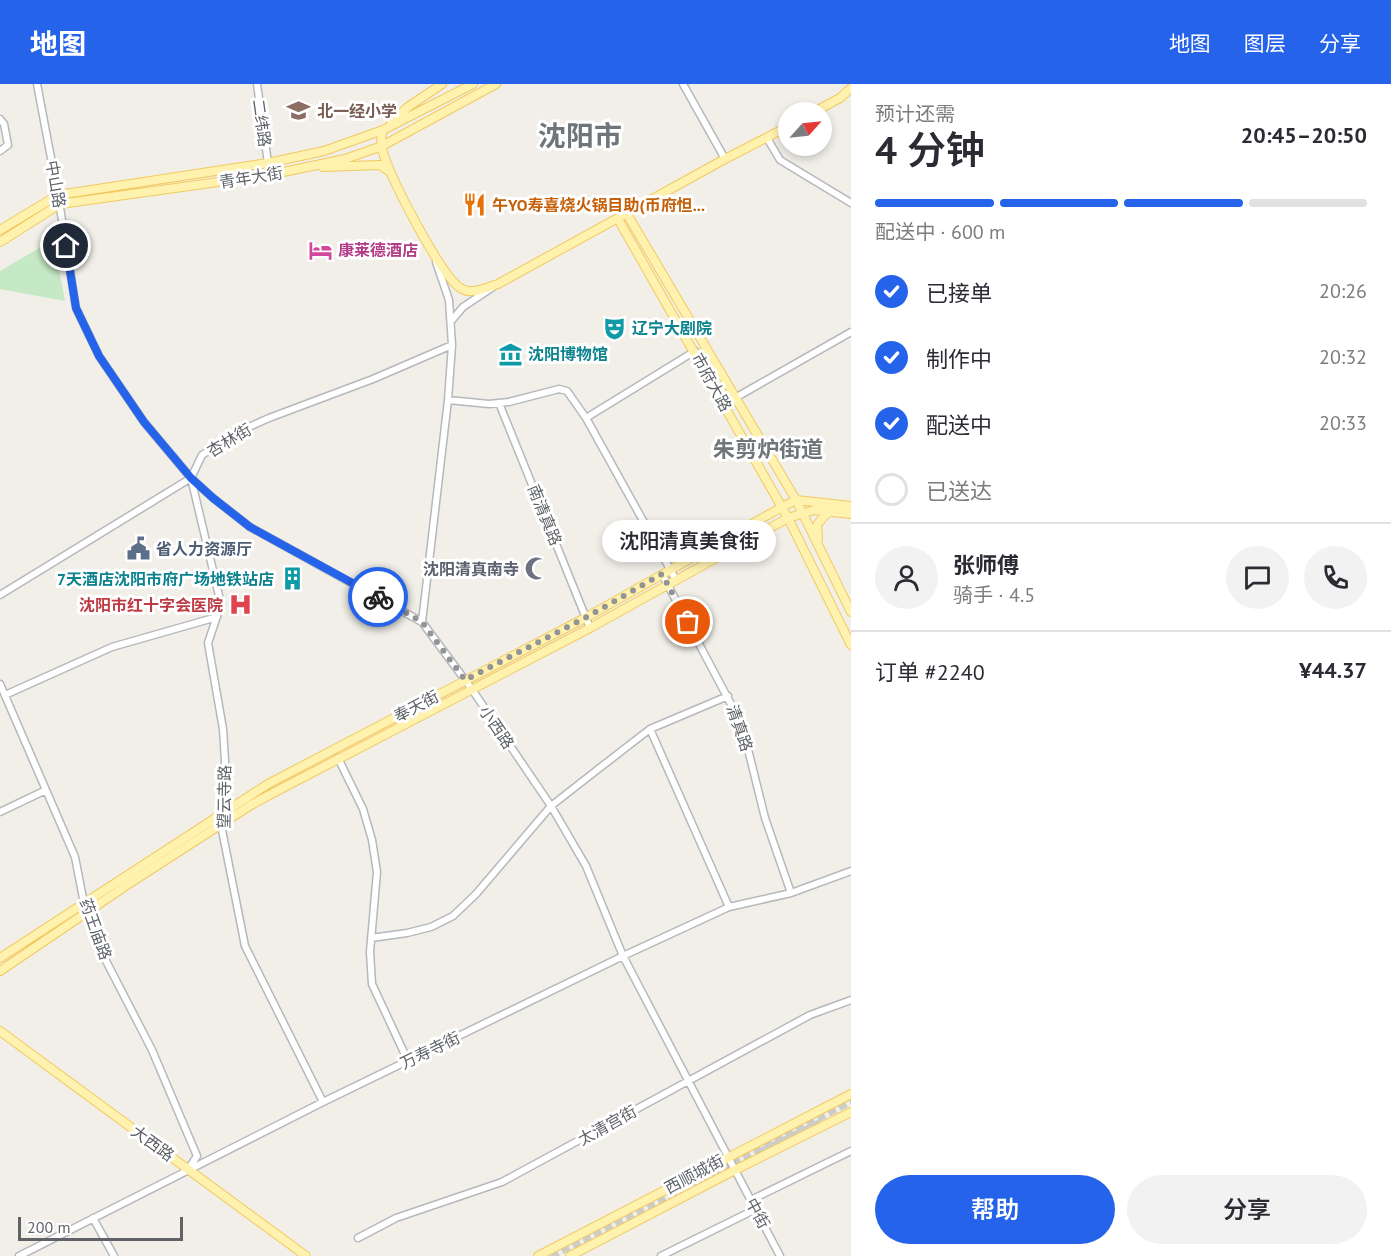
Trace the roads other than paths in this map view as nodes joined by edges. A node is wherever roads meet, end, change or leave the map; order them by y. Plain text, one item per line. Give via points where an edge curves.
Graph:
1 (37, 84) edge
2 (257, 84) edge
3 (442, 84) edge
4 (473, 84) edge
5 (496, 84) edge
6 (683, 84) edge
7 (851, 88) edge
8 (851, 97) edge
9 (840, 98) junction
10 (832, 102) edge
11 (0, 119) edge
12 (383, 130) junction
13 (778, 132) edge
14 (767, 138) junction
15 (382, 146) junction
16 (0, 151) edge
17 (725, 159) junction
18 (268, 163) junction
19 (309, 167) junction
20 (392, 173) junction
21 (58, 195) junction
22 (851, 203) edge
23 (60, 204) junction
24 (627, 214) junction
25 (618, 219) junction
26 (0, 230) edge
27 (0, 242) edge
28 (432, 252) junction
29 (498, 284) junction
30 (452, 320) junction
31 (851, 332) edge
32 (452, 345) junction
33 (695, 351) junction
34 (735, 398) junction
35 (448, 400) junction
36 (499, 403) junction
37 (586, 418) junction
38 (191, 478) junction
39 (796, 500) junction
40 (851, 506) edge
41 (782, 507) junction
42 (832, 511) junction
43 (803, 513) junction
44 (851, 514) edge
45 (789, 518) junction
46 (818, 544) junction
47 (670, 570) junction
48 (662, 574) junction
49 (672, 583) junction
50 (0, 595) edge
51 (851, 612) edge
52 (217, 616) junction
53 (585, 618) junction
54 (422, 622) junction
55 (590, 628) junction
56 (851, 645) edge
57 (465, 680) junction
58 (0, 684) edge
59 (471, 688) junction
60 (5, 696) junction
61 (728, 696) junction
62 (650, 729) junction
63 (338, 758) junction
64 (46, 790) junction
65 (551, 806) junction
66 (0, 812) edge
67 (221, 813) junction
68 (221, 825) junction
69 (851, 871) edge
70 (791, 893) junction
71 (84, 903) junction
72 (729, 907) junction
73 (86, 914) junction
74 (371, 938) junction
75 (623, 956) junction
76 (0, 958) edge
77 (0, 971) edge
78 (851, 1000) edge
79 (0, 1031) edge
80 (408, 1061) junction
81 (687, 1081) junction
82 (851, 1094) edge
83 (323, 1102) junction
84 (851, 1112) edge
85 (851, 1151) edge
86 (728, 1156) junction
87 (189, 1169) junction
88 (735, 1170) junction
89 (751, 1200) junction
90 (756, 1209) junction
91 (93, 1218) junction
92 (358, 1238) dead end
93 (19, 1256) edge
94 (114, 1256) edge
95 (306, 1256) edge
96 (538, 1256) edge
97 (570, 1256) edge
98 (661, 1256) edge
99 (780, 1256) edge

1 - 21 street, 中山路
2 - 18 street, 二纬路
3 - 12 main road
4 - 12 main road, 青年大街
5 - 15 main road, 青年大街
6 - 17 street
7 - 9 main road
8 - 9 main road
9 - 10 main road
11 - 16 street via 8,145
12 - 15 main road
12 - 18 main road, 青年大街 via 324,152
13 - 14 main road
14 - 17 main road
14 - 22 street via 780,160
15 - 19 main road, 青年大街
15 - 20 main road
17 - 24 main road
18 - 21 main road, 青年大街
19 - 20 main road via 380,165
19 - 23 main road, 青年大街
20 - 28 main road
21 - 23 street, 中山路
21 - 26 main road, 青年大街
23 - 27 main road, 青年大街
23 - 38 street, 中山路 via 76,308 99,356 144,422
24 - 25 main road
24 - 34 main road, 市府大路
25 - 29 main road
25 - 33 main road, 市府大路
28 - 29 main road via 453,282 464,290
28 - 30 street
29 - 30 street via 463,307
30 - 32 street
31 - 34 street
32 - 35 street
32 - 38 street, 杏林街 via 240,431 202,455
33 - 37 street
33 - 41 main road, 市府大路
34 - 39 main road, 市府大路
35 - 36 street
35 - 54 street
36 - 37 street via 560,389 567,391
36 - 53 street, 南清真路
37 - 47 street
38 - 50 street, 杏林街
38 - 52 street, 望云寺路 via 221,604
38 - 54 street, 中山路 via 250,527
39 - 40 main road
39 - 41 main road, 奉天街
39 - 43 main road, 市府大路
41 - 45 main road, 市府大路
41 - 47 main road, 奉天街
42 - 43 main road, 奉天街
42 - 44 main road, 奉天街
42 - 46 main road via 817,525
43 - 45 main road, 奉天街
43 - 46 main road, 市府大路
45 - 49 main road, 奉天街
45 - 56 main road, 市府大路
46 - 51 main road, 市府大路
47 - 48 main road, 奉天街
47 - 49 street
48 - 49 street, 清真路
48 - 53 main road, 奉天街
49 - 55 main road, 奉天街
49 - 61 street, 清真路
52 - 60 street via 112,647
52 - 67 street, 望云寺路 via 207,643 223,729
53 - 55 street, 南清真路
53 - 57 main road, 奉天街
54 - 57 street, 小西路
55 - 59 main road, 奉天街
57 - 59 street, 小西路
57 - 67 main road, 奉天街
58 - 60 street, 药王庙路
59 - 63 main road, 奉天街
59 - 65 street, 小西路
60 - 64 street, 药王庙路
61 - 62 street
61 - 70 street, 清真路 via 742,725 765,818
62 - 65 street
62 - 72 street
63 - 68 main road, 奉天街
63 - 74 street via 363,809 372,840 376,872
64 - 66 street
64 - 71 street, 药王庙路 via 75,857
65 - 74 street via 453,916 431,927
65 - 75 street, 小西路 via 586,866
67 - 68 street, 望云寺路
67 - 71 main road, 奉天街
68 - 73 main road, 奉天街
68 - 83 street, 望云寺路 via 245,946
69 - 70 street, 万寿寺街
70 - 72 street, 万寿寺街
71 - 73 street, 药王庙路
71 - 76 main road, 奉天街
72 - 75 street, 万寿寺街
73 - 77 main road, 奉天街
73 - 87 street, 药王庙路 via 152,1050 197,1156
74 - 80 street via 372,984
75 - 80 street, 万寿寺街
75 - 81 street, 小西路
78 - 81 street, 太清宫街 via 810,1015
79 - 87 main road, 大西路
80 - 83 street, 万寿寺街
81 - 86 street, 小西路
81 - 92 street, 太清宫街 via 502,1182 396,1218
82 - 86 main road, 西顺城街
83 - 87 street, 万寿寺街
84 - 88 main road, 西顺城街
85 - 89 street
86 - 88 street, 小西路
86 - 96 main road, 西顺城街
87 - 91 street, 万寿寺街
87 - 95 main road, 大西路
88 - 89 street, 中街
88 - 97 main road, 西顺城街
89 - 90 street, 中街
90 - 98 street
90 - 99 street, 中街
91 - 93 street, 万寿寺街
91 - 94 street

